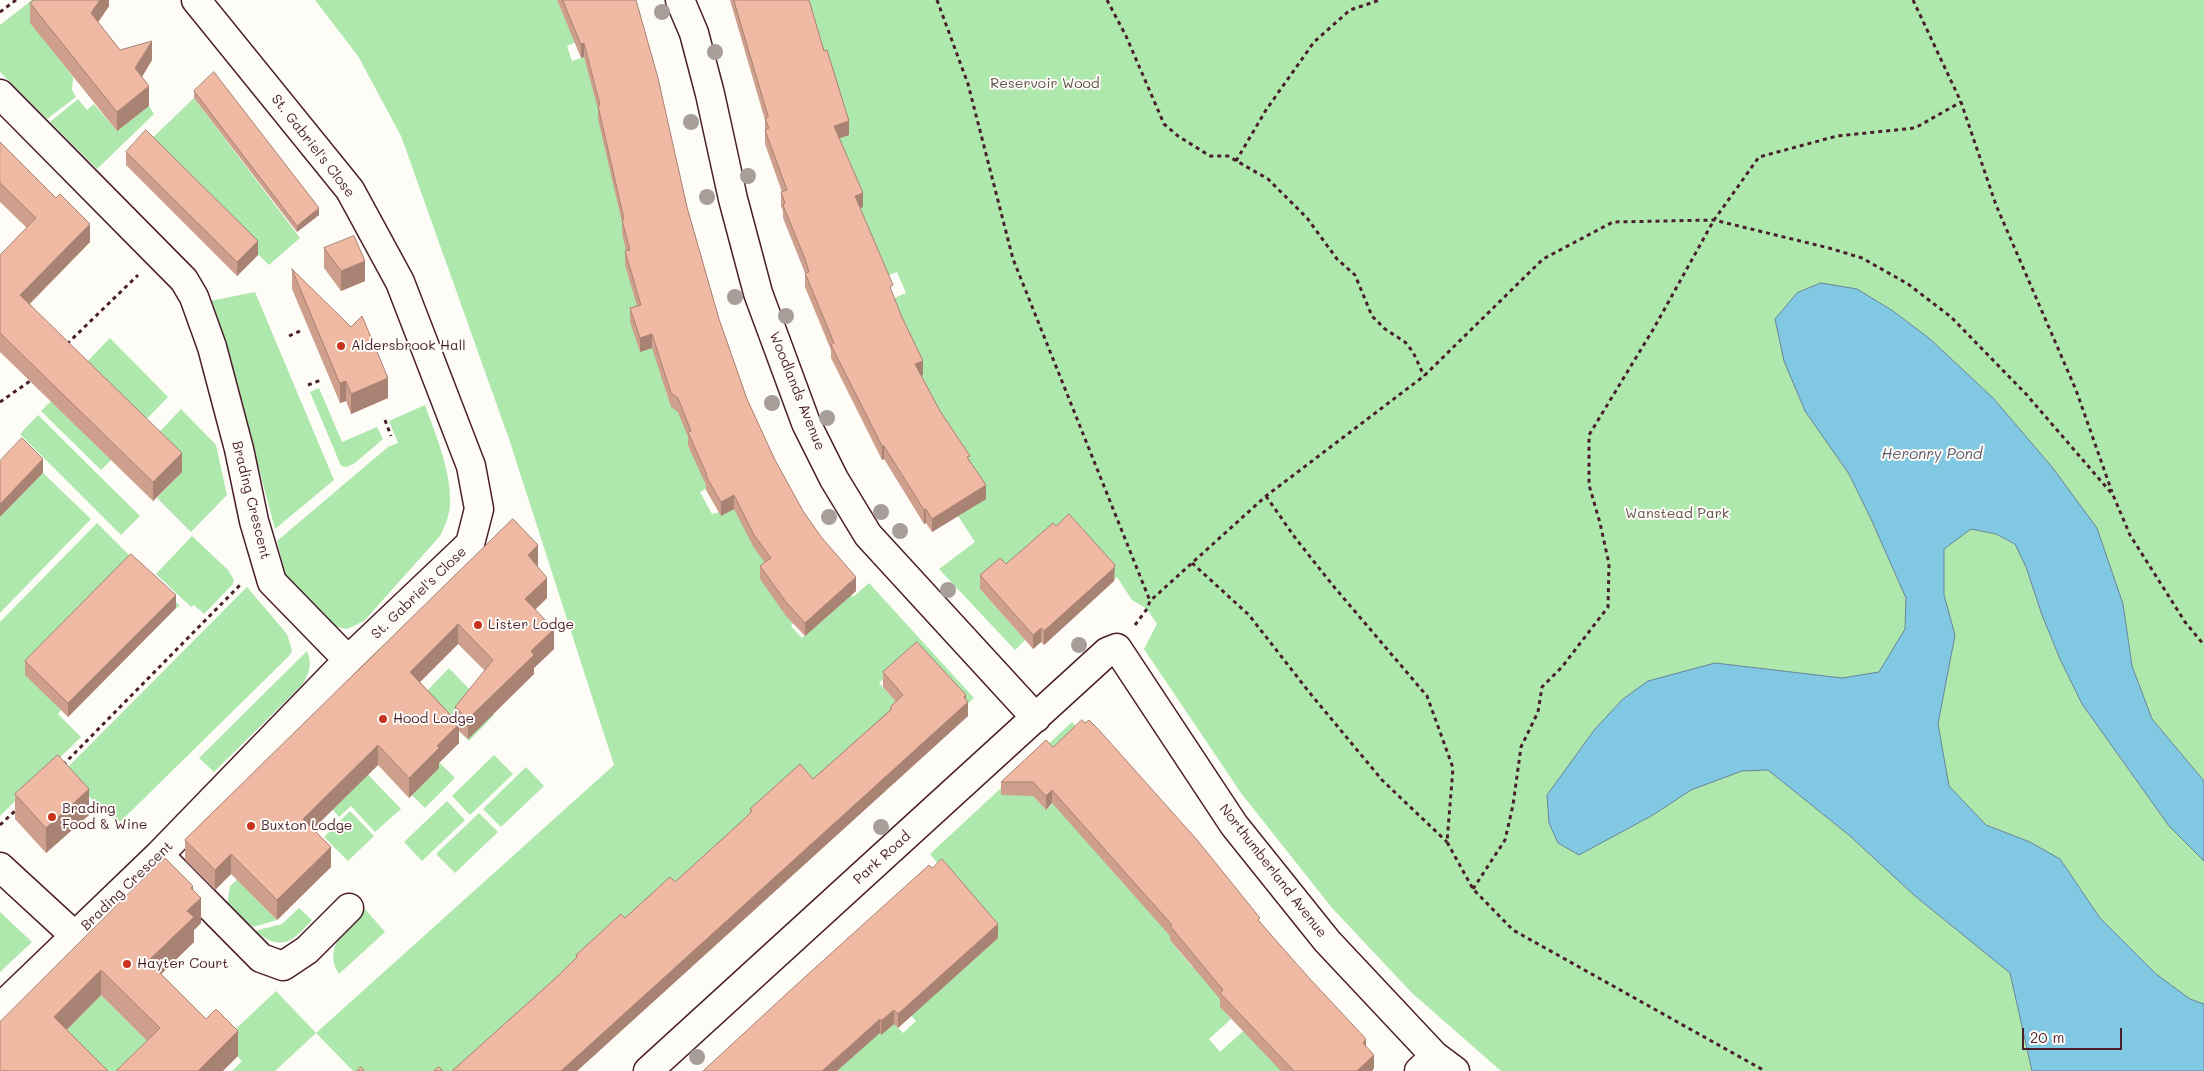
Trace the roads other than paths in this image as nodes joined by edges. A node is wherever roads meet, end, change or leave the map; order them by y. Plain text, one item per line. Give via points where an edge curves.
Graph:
1 (196, 0) edge
2 (680, 0) edge
3 (0, 94) edge
4 (1117, 648) joint
5 (348, 660) junction
6 (1036, 718) junction
7 (159, 855) junction
8 (0, 867) edge
9 (349, 908) dead end
10 (75, 936) junction
11 (0, 1008) edge
12 (1436, 1066) edge
13 (648, 1071) edge

1 - 5 street, St. Gabriel's Close via 350,190 400,282 472,466 479,509 470,544
2 - 6 street, Woodlands Avenue via 694,33 758,293 806,423 834,479 868,534
3 - 5 street, Brading Crescent via 184,280 194,297 208,338 272,582
4 - 6 street, Park Road via 1107,652
4 - 12 street, Northumberland Avenue via 1234,825
5 - 7 street, Brading Crescent
6 - 13 street, Park Road
7 - 9 street via 261,958 283,966 307,950
7 - 10 street, Brading Crescent
8 - 10 street, Brading Crescent
10 - 11 street, Brading Crescent

